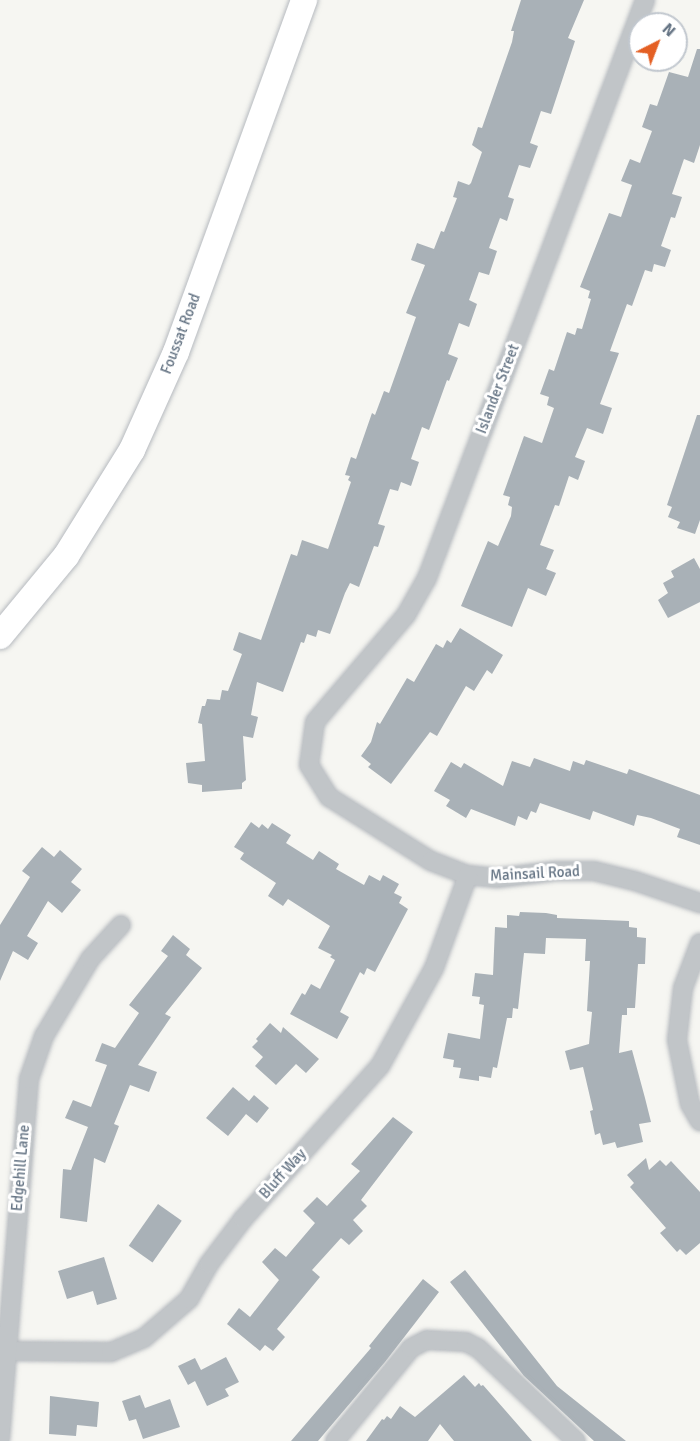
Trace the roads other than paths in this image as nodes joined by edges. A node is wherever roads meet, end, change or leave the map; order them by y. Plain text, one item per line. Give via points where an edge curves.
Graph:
1 (304, 0) edge
2 (645, 0) edge
3 (0, 636) edge
4 (309, 751) joint
5 (468, 875) junction
6 (700, 903) edge
7 (121, 925) dead end
8 (700, 943) edge
9 (700, 1121) edge
10 (7, 1351) junction
11 (0, 1439) edge
12 (334, 1441) edge
13 (576, 1441) edge

1 - 3 main road, Foussat Road via 176,352 132,450 66,556
2 - 4 street, Islander Street via 427,578 406,615 315,722
4 - 5 street, Mainsail Road via 309,765 329,797 431,861
5 - 6 street, Mainsail Road via 497,878 594,871
5 - 10 street, Bluff Way via 434,968 380,1066 243,1219 208,1264 189,1299 144,1338 111,1352
7 - 10 street, Edgehill Lane via 90,959 44,1036 29,1079
8 - 9 street via 682,988 677,1040 690,1104
10 - 11 street, Edgehill Lane
12 - 13 street via 411,1348 427,1340 466,1342 478,1348

